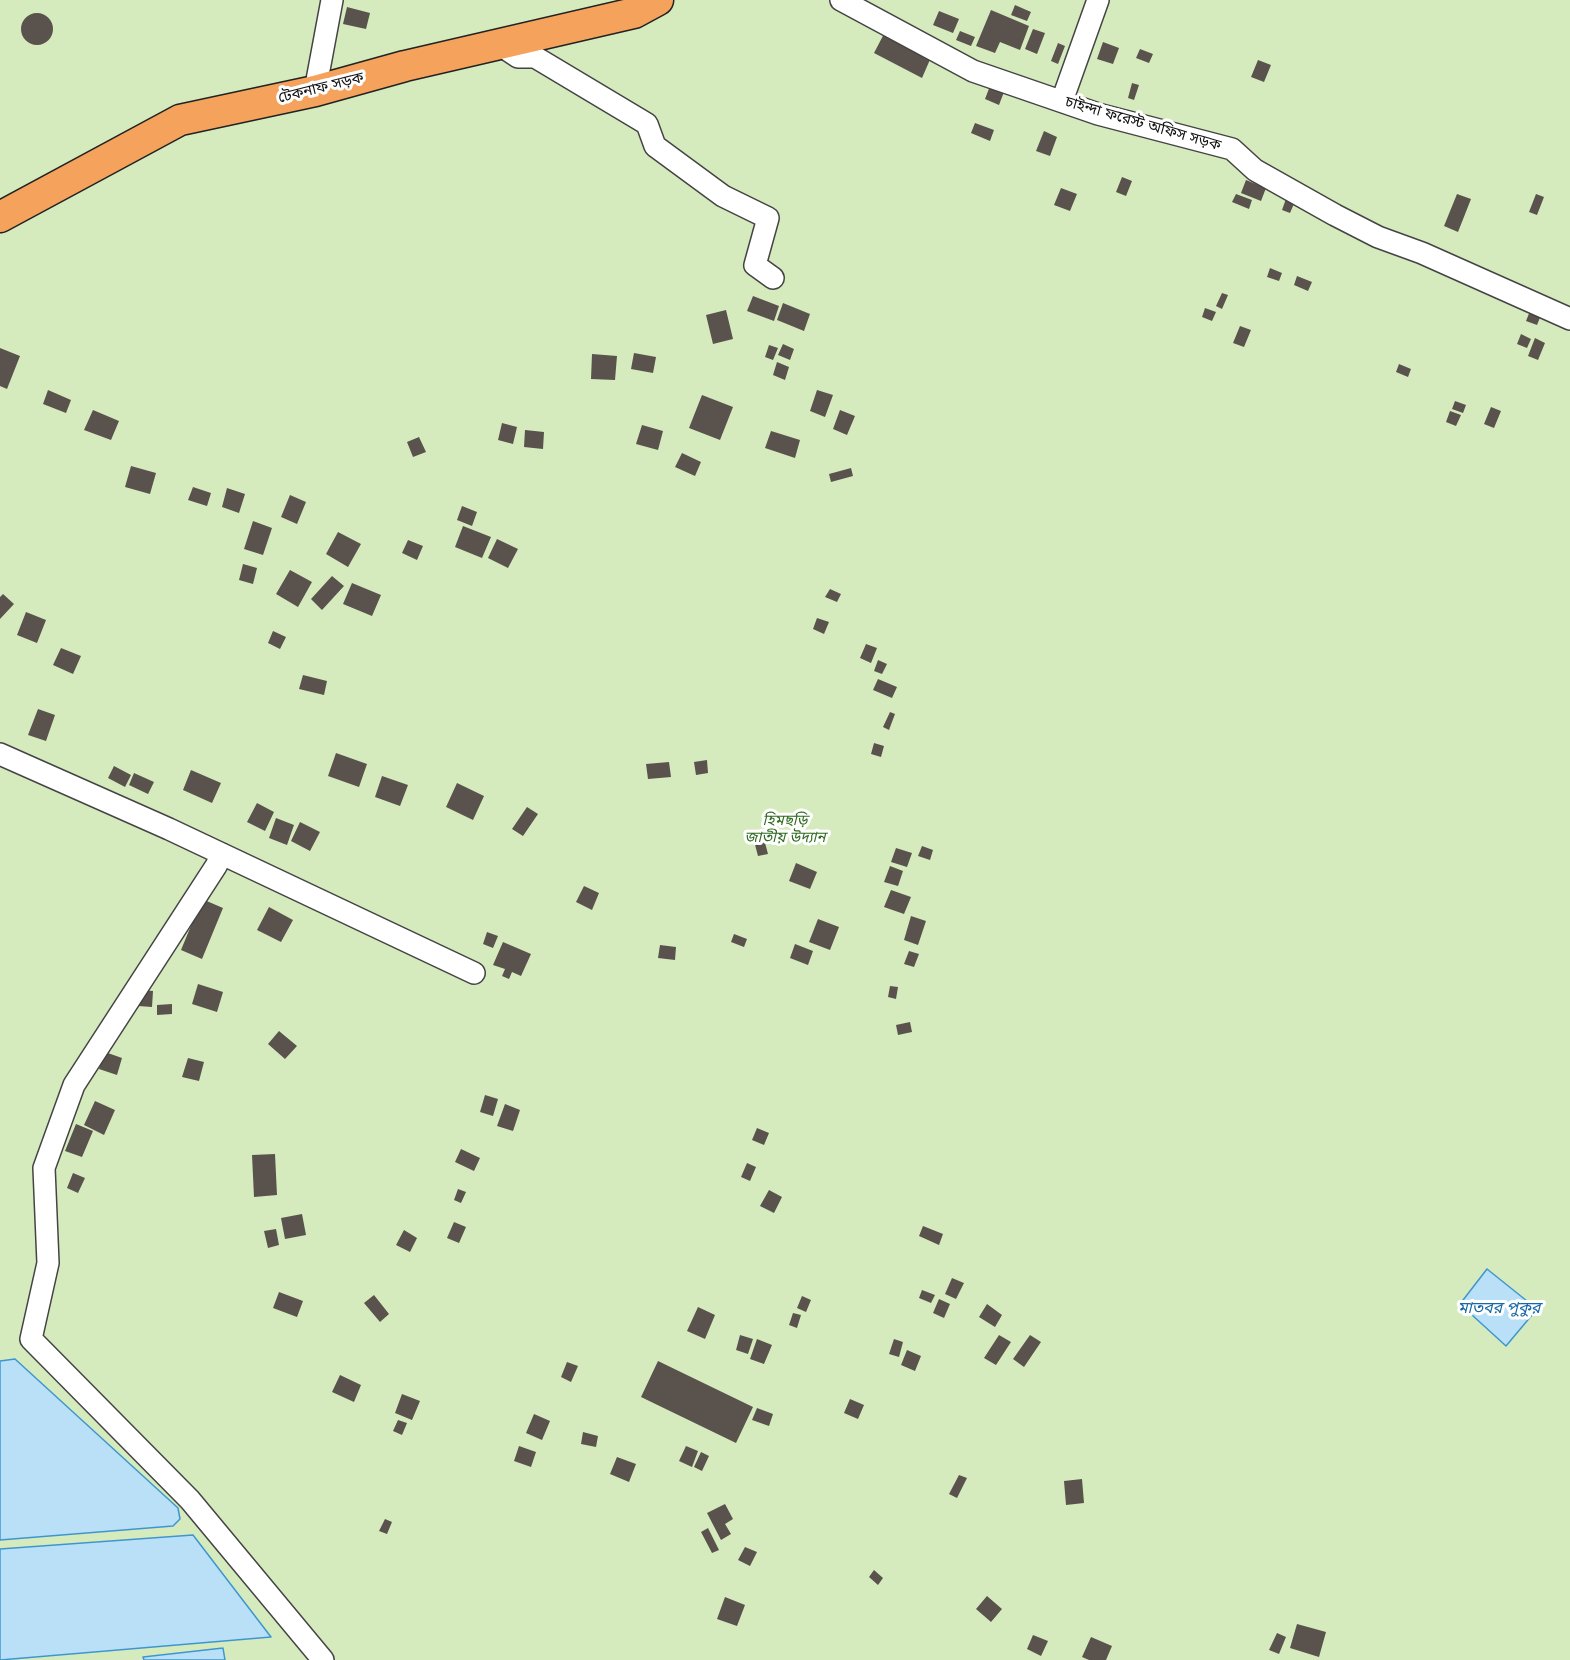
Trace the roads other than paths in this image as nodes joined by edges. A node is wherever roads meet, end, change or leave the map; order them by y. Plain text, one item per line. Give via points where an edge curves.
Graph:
1 (332, 0) edge
2 (658, 0) edge
3 (841, 0) edge
4 (1098, 0) edge
5 (500, 45) junction
6 (315, 91) junction
7 (1062, 101) junction
8 (0, 217) edge
9 (773, 278) dead end
10 (1570, 319) edge
11 (0, 754) edge
12 (222, 854) junction
13 (474, 973) dead end
14 (323, 1660) edge

1 - 6 street
2 - 5 highway, টেকনাফ সড়ক via 634,13
3 - 7 street, চাইন্দা ফরেস্ট অফিস সড়ক via 973,71
4 - 7 street
5 - 6 highway, টেকনাফ সড়ক
5 - 9 street via 518,57 534,57 647,124 655,147 723,196 768,218 755,265
6 - 8 highway, টেকনাফ সড়ক via 180,120
7 - 10 street, চাইন্দা ফরেস্ট অফিস সড়ক via 1232,149 1255,170 1367,231
11 - 12 street
12 - 13 street
12 - 14 street via 74,1085 44,1168 48,1263 31,1339 190,1500

